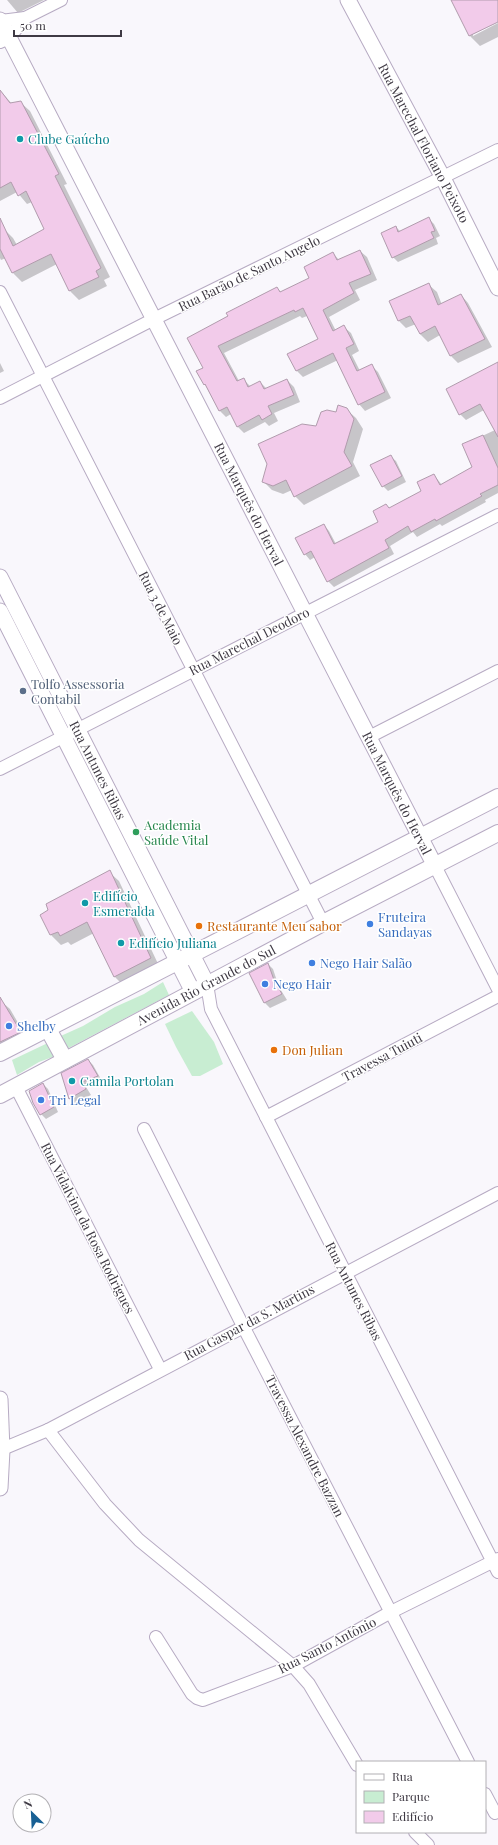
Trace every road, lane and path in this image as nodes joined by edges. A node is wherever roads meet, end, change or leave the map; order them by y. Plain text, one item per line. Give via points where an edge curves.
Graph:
1 (61, 0) edge
2 (348, 0) edge
3 (25, 18) junction
4 (0, 21) edge
5 (5, 40) edge
6 (498, 150) edge
7 (443, 178) junction
8 (498, 288) edge
9 (0, 292) edge
10 (154, 319) junction
11 (44, 376) junction
12 (0, 398) edge
13 (498, 514) edge
14 (0, 577) edge
15 (0, 611) edge
16 (305, 612) junction
17 (193, 670) junction
18 (498, 671) edge
19 (71, 732) junction
20 (369, 737) junction
21 (0, 769) edge
22 (498, 796) edge
23 (498, 833) edge
24 (420, 836) junction
25 (435, 866) junction
26 (309, 894) junction
27 (323, 923) junction
28 (185, 958) junction
29 (200, 988) junction
30 (498, 989) edge
31 (498, 996) edge
32 (48, 1029) junction
33 (0, 1053) edge
34 (65, 1060) junction
35 (16, 1086) junction
36 (0, 1095) edge
37 (266, 1117) junction
38 (144, 1129) dead end
39 (498, 1193) edge
40 (345, 1272) junction
41 (243, 1326) junction
42 (160, 1369) junction
43 (0, 1400) edge
44 (48, 1430) junction
45 (1, 1450) edge
46 (0, 1488) edge
47 (496, 1564) edge
48 (391, 1612) junction
49 (156, 1637) dead end
50 (293, 1666) junction
51 (467, 1761) edge
52 (356, 1763) edge
53 (486, 1796) edge
54 (495, 1813) dead end
55 (416, 1833) edge
56 (428, 1845) edge

1 - 3 street
2 - 7 street, Rua Marechal Floriano Peixoto
3 - 4 street
3 - 5 street
4 - 5 street, Rua Marquês do Herval
5 - 10 street, Rua Marquês do Herval
6 - 7 street, Rua Barão de Santo Angelo
7 - 8 street, Rua Marechal Floriano Peixoto
7 - 10 street, Rua Barão de Santo Angelo
9 - 11 street, Rua 3 de Maio
10 - 11 street, Rua Barão de Santo Angelo
10 - 16 street, Rua Marquês do Herval
11 - 12 street, Rua Barão de Santo Angelo
11 - 17 street, Rua 3 de Maio
13 - 16 street, Rua Marechal Deodoro
14 - 19 street, Rua Antunes Ribas
15 - 19 street, Rua Antunes Ribas
16 - 17 street, Rua Marechal Deodoro
16 - 20 street, Rua Marquês do Herval
17 - 19 street, Rua Marechal Deodoro
17 - 26 street, Rua 3 de Maio
18 - 20 street
19 - 21 street, Rua Marechal Deodoro
19 - 28 street, Rua Antunes Ribas
20 - 24 street, Rua Marquês do Herval
22 - 24 main road
23 - 25 main road, Avenida Rio Grande do Sul
24 - 25 street, Rua Marquês do Herval
24 - 26 main road
25 - 27 main road, Avenida Rio Grande do Sul
25 - 30 street, Rua Marquês do Herval
26 - 27 street, Rua 3 de Maio
26 - 28 main road
27 - 29 main road, Avenida Rio Grande do Sul
28 - 29 street, Rua Antunes Ribas
28 - 32 main road
29 - 34 main road, Avenida Rio Grande do Sul
29 - 37 street, Rua Antunes Ribas
31 - 37 street, Travessa Tuiuti
32 - 33 main road
32 - 34 main road
34 - 35 main road, Avenida Rio Grande do Sul
35 - 36 main road, Avenida Rio Grande do Sul
35 - 42 street, Rua Vidalvina da Rosa Rodrigues
37 - 40 street, Rua Antunes Ribas
38 - 41 street, Travessa Alexandre Bazzan
39 - 40 street, Rua Gaspar da S. Martins
40 - 41 street, Rua Gaspar da S. Martins
40 - 47 street, Rua Antunes Ribas
41 - 42 street, Rua Gaspar da S. Martins
41 - 48 street, Travessa Alexandre Bazzan
42 - 44 street, Rua Gaspar da S. Martins
43 - 45 street
44 - 45 street, Rua Gaspar da S. Martins
44 - 50 street via 105,1504 139,1540
45 - 46 street
47 - 48 street, Rua Santo Antônio
48 - 50 street, Rua Santo Antônio
48 - 51 street, Travessa Alexandre Bazzan
49 - 50 street, Rua Santo Antônio via 192,1694 203,1700
50 - 52 street via 309,1684
53 - 54 street
55 - 56 street

